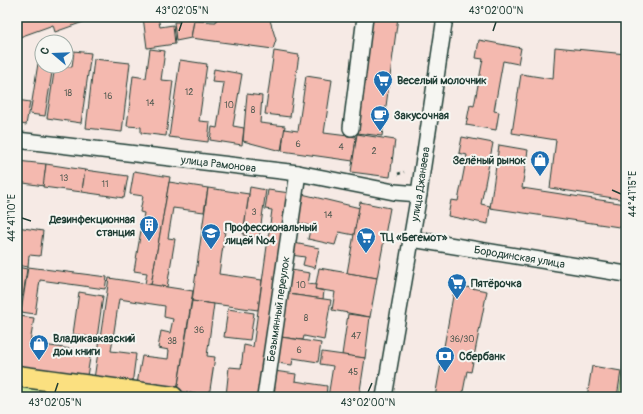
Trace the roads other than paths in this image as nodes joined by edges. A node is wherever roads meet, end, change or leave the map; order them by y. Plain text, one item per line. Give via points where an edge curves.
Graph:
1 (365, 17) edge
2 (445, 17) edge
3 (351, 128) dead end
4 (17, 140) edge
5 (298, 173) junction
6 (420, 194) junction
7 (412, 239) junction
8 (626, 274) edge
9 (17, 376) edge
10 (173, 397) edge
11 (265, 397) edge
12 (384, 397) edge

1 - 3 street
2 - 6 street, улица Джанаева
4 - 5 street, улица Рамонова
5 - 6 street, улица Рамонова via 394,192
5 - 11 street, Безымянный переулок
6 - 7 street, улица Джанаева
7 - 8 street, Бородинская улица
7 - 12 street, улица Джанаева
9 - 10 main road

